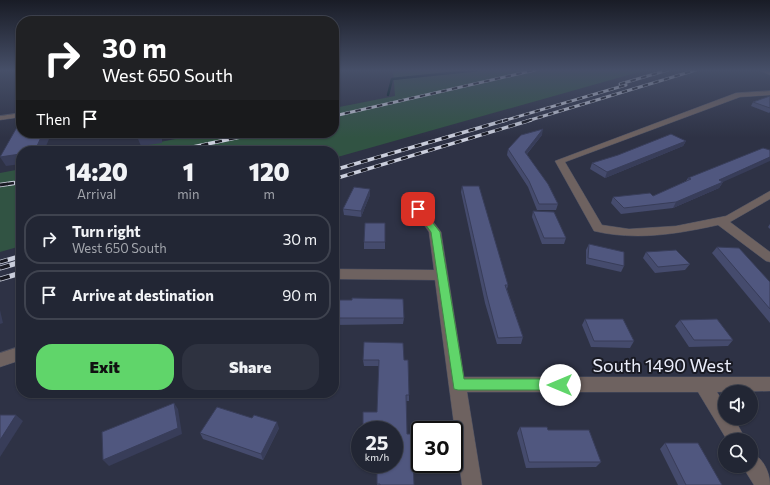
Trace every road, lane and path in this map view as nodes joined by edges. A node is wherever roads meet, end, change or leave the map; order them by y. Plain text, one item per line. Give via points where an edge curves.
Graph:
1 (770, 93) edge
2 (16, 116) edge
3 (0, 118) edge
4 (770, 194) edge
5 (418, 209) dead end
6 (720, 221) junction
7 (770, 258) edge
8 (339, 274) edge
9 (441, 275) junction
10 (16, 355) edge
11 (0, 360) edge
12 (770, 384) edge
13 (458, 385) junction
14 (703, 385) junction
15 (733, 433) edge
16 (758, 473) edge
17 (472, 485) edge
18 (765, 485) edge

1 - 6 street via 739,95 560,161 598,228 629,232 676,230
2 - 3 street
4 - 6 street via 729,219
5 - 9 street via 435,232
6 - 7 street
8 - 9 street
9 - 13 street
10 - 11 street
12 - 14 street, South 1490 West
13 - 14 street, South 1490 West
13 - 17 street
14 - 15 street
16 - 18 street

